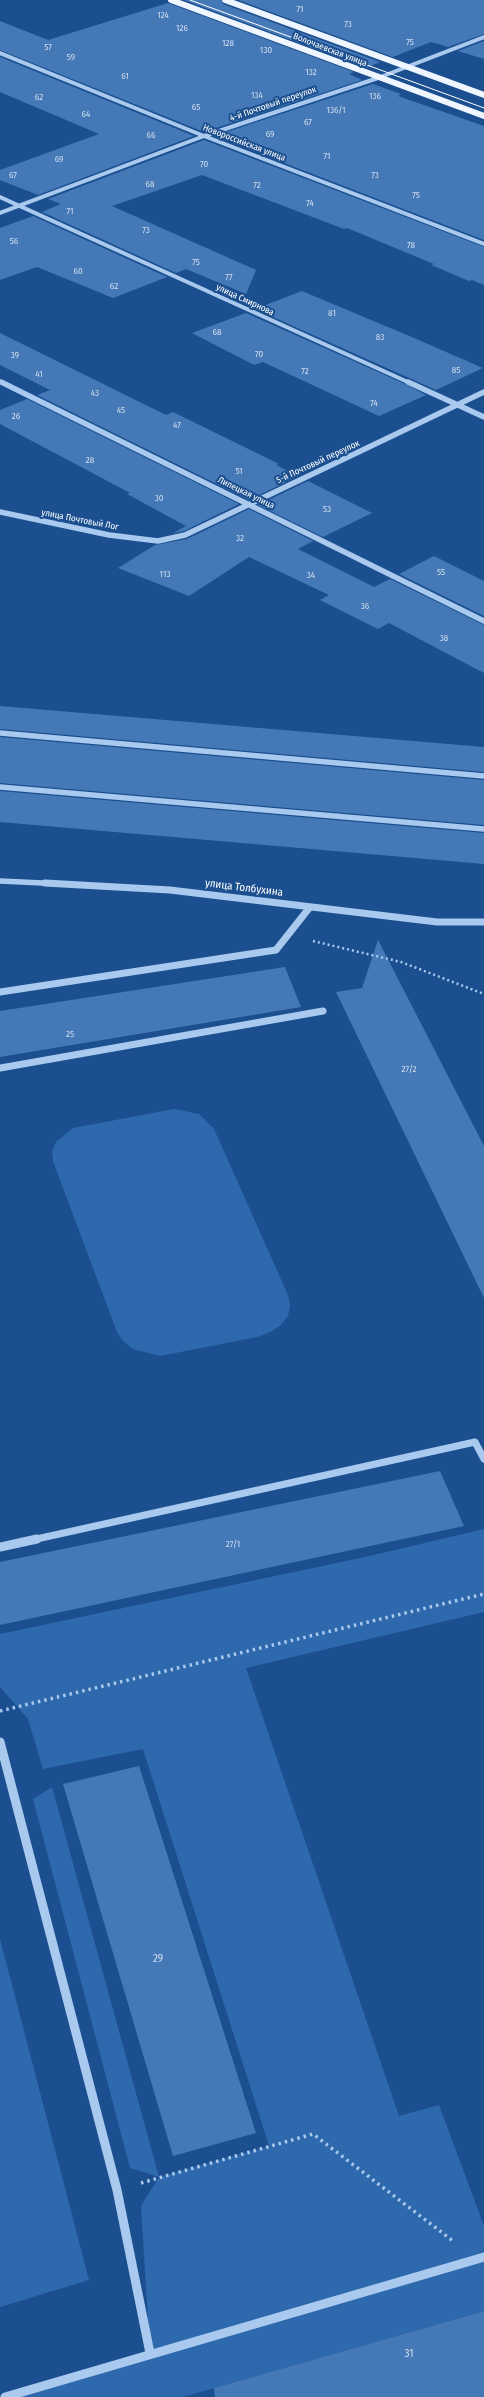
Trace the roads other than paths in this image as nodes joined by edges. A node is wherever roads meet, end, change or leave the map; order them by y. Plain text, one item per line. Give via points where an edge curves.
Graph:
1 (171, 0) edge
2 (225, 0) edge
3 (484, 37) edge
4 (0, 53) edge
5 (406, 67) junction
6 (378, 78) junction
7 (484, 95) edge
8 (484, 116) edge
9 (204, 136) junction
10 (0, 197) edge
11 (21, 206) junction
12 (0, 213) edge
13 (484, 244) edge
14 (0, 382) edge
15 (484, 392) edge
16 (458, 405) junction
17 (484, 417) edge
18 (250, 504) junction
19 (0, 512) edge
20 (158, 541) joint
21 (484, 621) edge
22 (0, 733) edge
23 (484, 776) edge
24 (0, 787) edge
25 (484, 829) edge
26 (0, 881) edge
27 (310, 906) junction
28 (484, 922) edge
29 (0, 992) edge
30 (323, 1011) dead end
31 (0, 1068) edge
32 (484, 1459) edge
33 (0, 1547) edge
34 (0, 1742) edge
35 (481, 2258) edge
36 (150, 2353) junction
37 (5, 2397) edge

1 - 6 main road, Волочаевская улица
2 - 5 main road, Волочаевская улица
3 - 5 street, 4-й Почтовый переулок
4 - 9 street, Новороссийская улица
5 - 6 street, 4-й Почтовый переулок
5 - 7 main road, Волочаевская улица
6 - 8 main road, Волочаевская улица
6 - 9 street, 4-й Почтовый переулок
9 - 11 street, 4-й Почтовый переулок
9 - 13 street, Новороссийская улица
10 - 11 street, улица Смирнова
11 - 12 street, 4-й Почтовый переулок
11 - 16 street, улица Смирнова
14 - 18 street, Липецкая улица
15 - 16 street, 5-й Почтовый переулок
16 - 17 street, улица Смирнова
16 - 18 street, 5-й Почтовый переулок
18 - 20 street, 5-й Почтовый переулок via 185,535
18 - 21 street, Липецкая улица
19 - 20 street, улица Почтовый Лог via 109,535
22 - 23 street
24 - 25 street
26 - 27 street, улица Толбухина via 170,890
27 - 28 street, улица Толбухина via 437,922
27 - 29 street via 276,950
30 - 31 street
32 - 33 street via 474,1442
34 - 36 street via 117,2190
35 - 36 street
36 - 37 street

